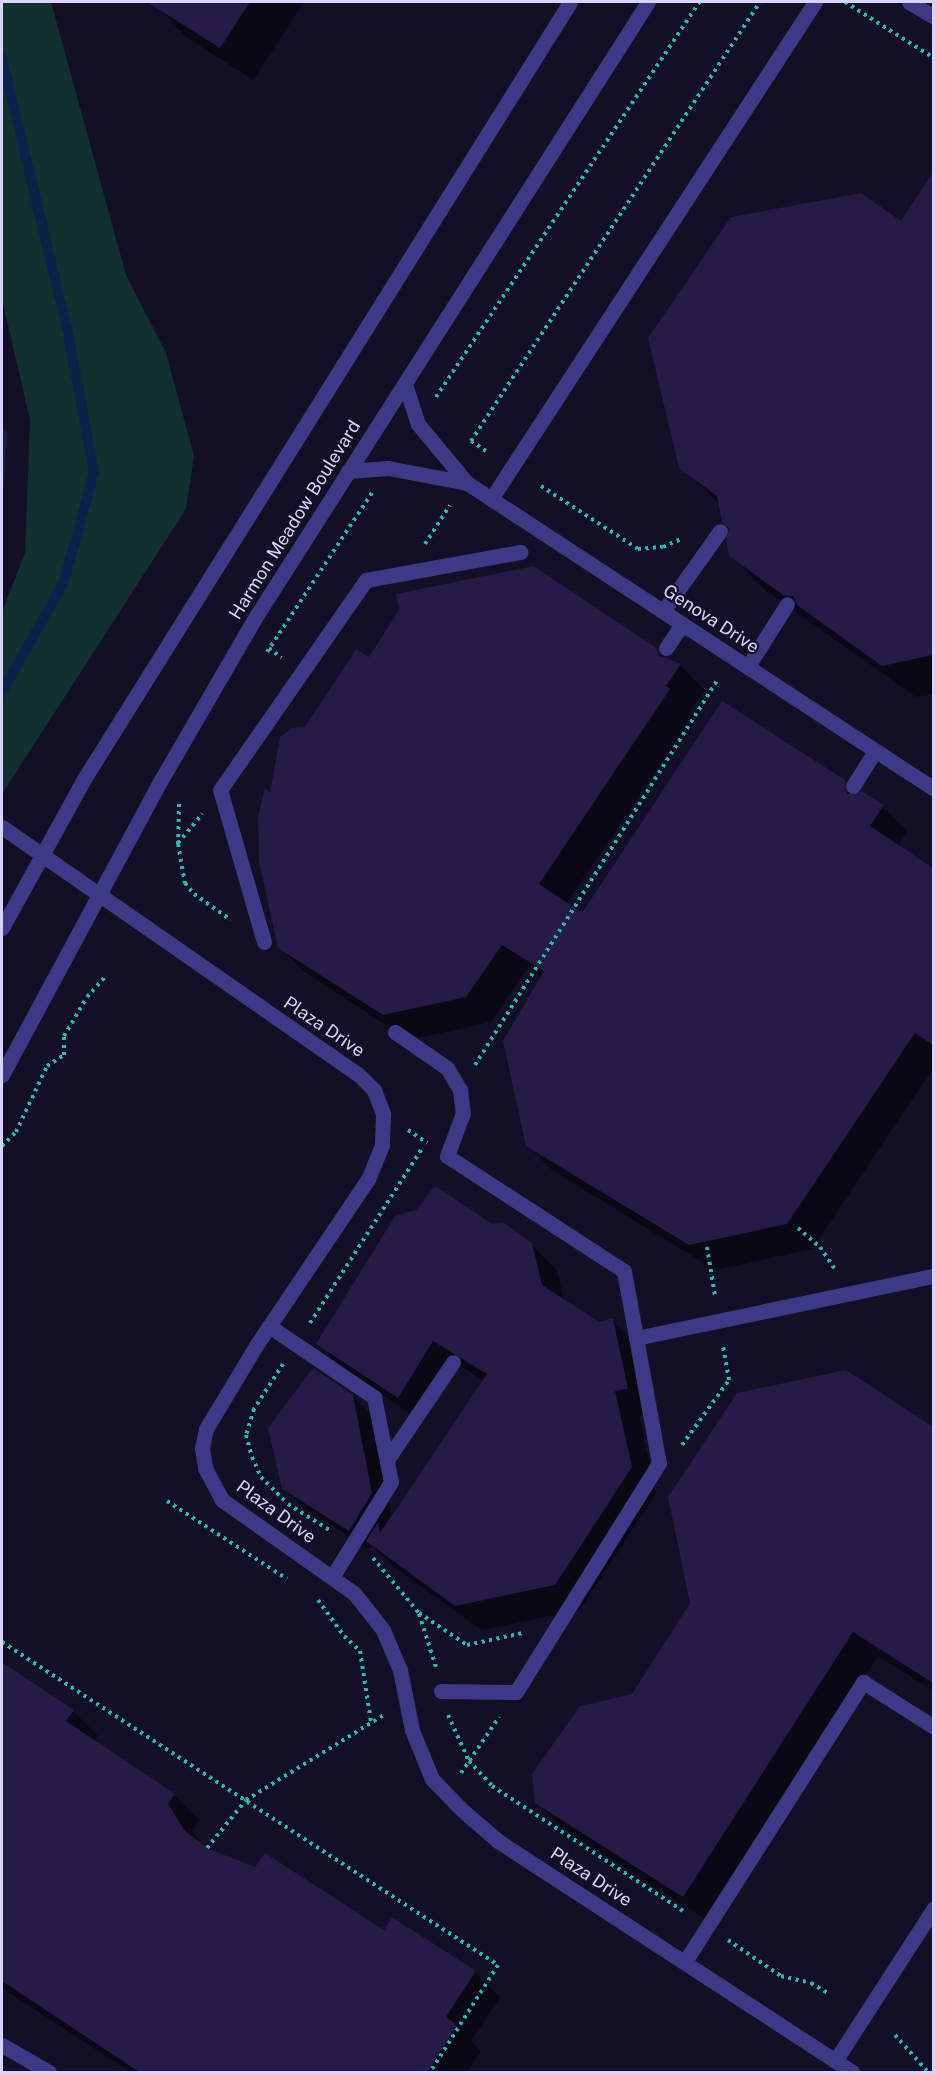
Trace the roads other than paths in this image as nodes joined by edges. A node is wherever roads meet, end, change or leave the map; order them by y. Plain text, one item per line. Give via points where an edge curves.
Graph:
1 (570, 2) edge
2 (648, 2) edge
3 (814, 2) edge
4 (909, 2) edge
5 (933, 17) edge
6 (405, 384) junction
7 (348, 471) junction
8 (467, 483) junction
9 (491, 499) junction
10 (720, 531) dead end
11 (520, 552) dead end
12 (787, 604) dead end
13 (663, 611) junction
14 (682, 624) junction
15 (666, 648) dead end
16 (748, 666) junction
17 (875, 751) junction
18 (853, 786) dead end
19 (933, 789) edge
20 (2, 827) edge
21 (39, 855) junction
22 (100, 896) junction
23 (2, 928) edge
24 (264, 942) road end
25 (395, 1032) dead end
26 (2, 1075) edge
27 (933, 1276) edge
28 (269, 1326) junction
29 (636, 1338) junction
30 (453, 1362) dead end
31 (387, 1460) junction
32 (332, 1577) junction
33 (441, 1691) road end
34 (933, 1727) edge
35 (933, 1908) edge
36 (686, 1960) junction
37 (2, 2044) edge
38 (835, 2061) junction
39 (49, 2073) edge
40 (852, 2073) edge

1 - 21 street
2 - 6 street, Harmon Meadow Boulevard
3 - 9 street
4 - 5 street
6 - 7 street, Harmon Meadow Boulevard
6 - 8 street, Genova Drive via 418,424
7 - 8 street, Genova Drive via 388,468
7 - 22 street, Harmon Meadow Boulevard via 247,631
8 - 9 street, Genova Drive
9 - 13 street, Genova Drive
10 - 13 street
11 - 24 street via 366,580 220,790
12 - 16 street
13 - 14 street, Genova Drive
14 - 15 street
14 - 16 street, Genova Drive
16 - 17 street, Genova Drive
17 - 18 street
17 - 19 street, Genova Drive
20 - 21 street, Plaza Drive
21 - 22 street, Plaza Drive
21 - 23 street
22 - 26 street, Harmon Meadow Boulevard
22 - 28 street, Plaza Drive via 358,1074 374,1090 384,1114 382,1145 368,1179
25 - 29 street via 447,1068 460,1090 463,1113 447,1156 624,1271
27 - 29 street
28 - 31 street via 374,1397
28 - 32 street, Plaza Drive via 206,1429 202,1448 205,1468 222,1500
29 - 33 street via 659,1463 516,1692
30 - 31 street
31 - 32 street via 391,1482
32 - 36 street, Plaza Drive via 354,1593 383,1630 400,1670 412,1730 432,1779 498,1841
34 - 36 street via 863,1682
35 - 38 street
36 - 38 street, Plaza Drive
37 - 39 street
38 - 40 street, Plaza Drive

